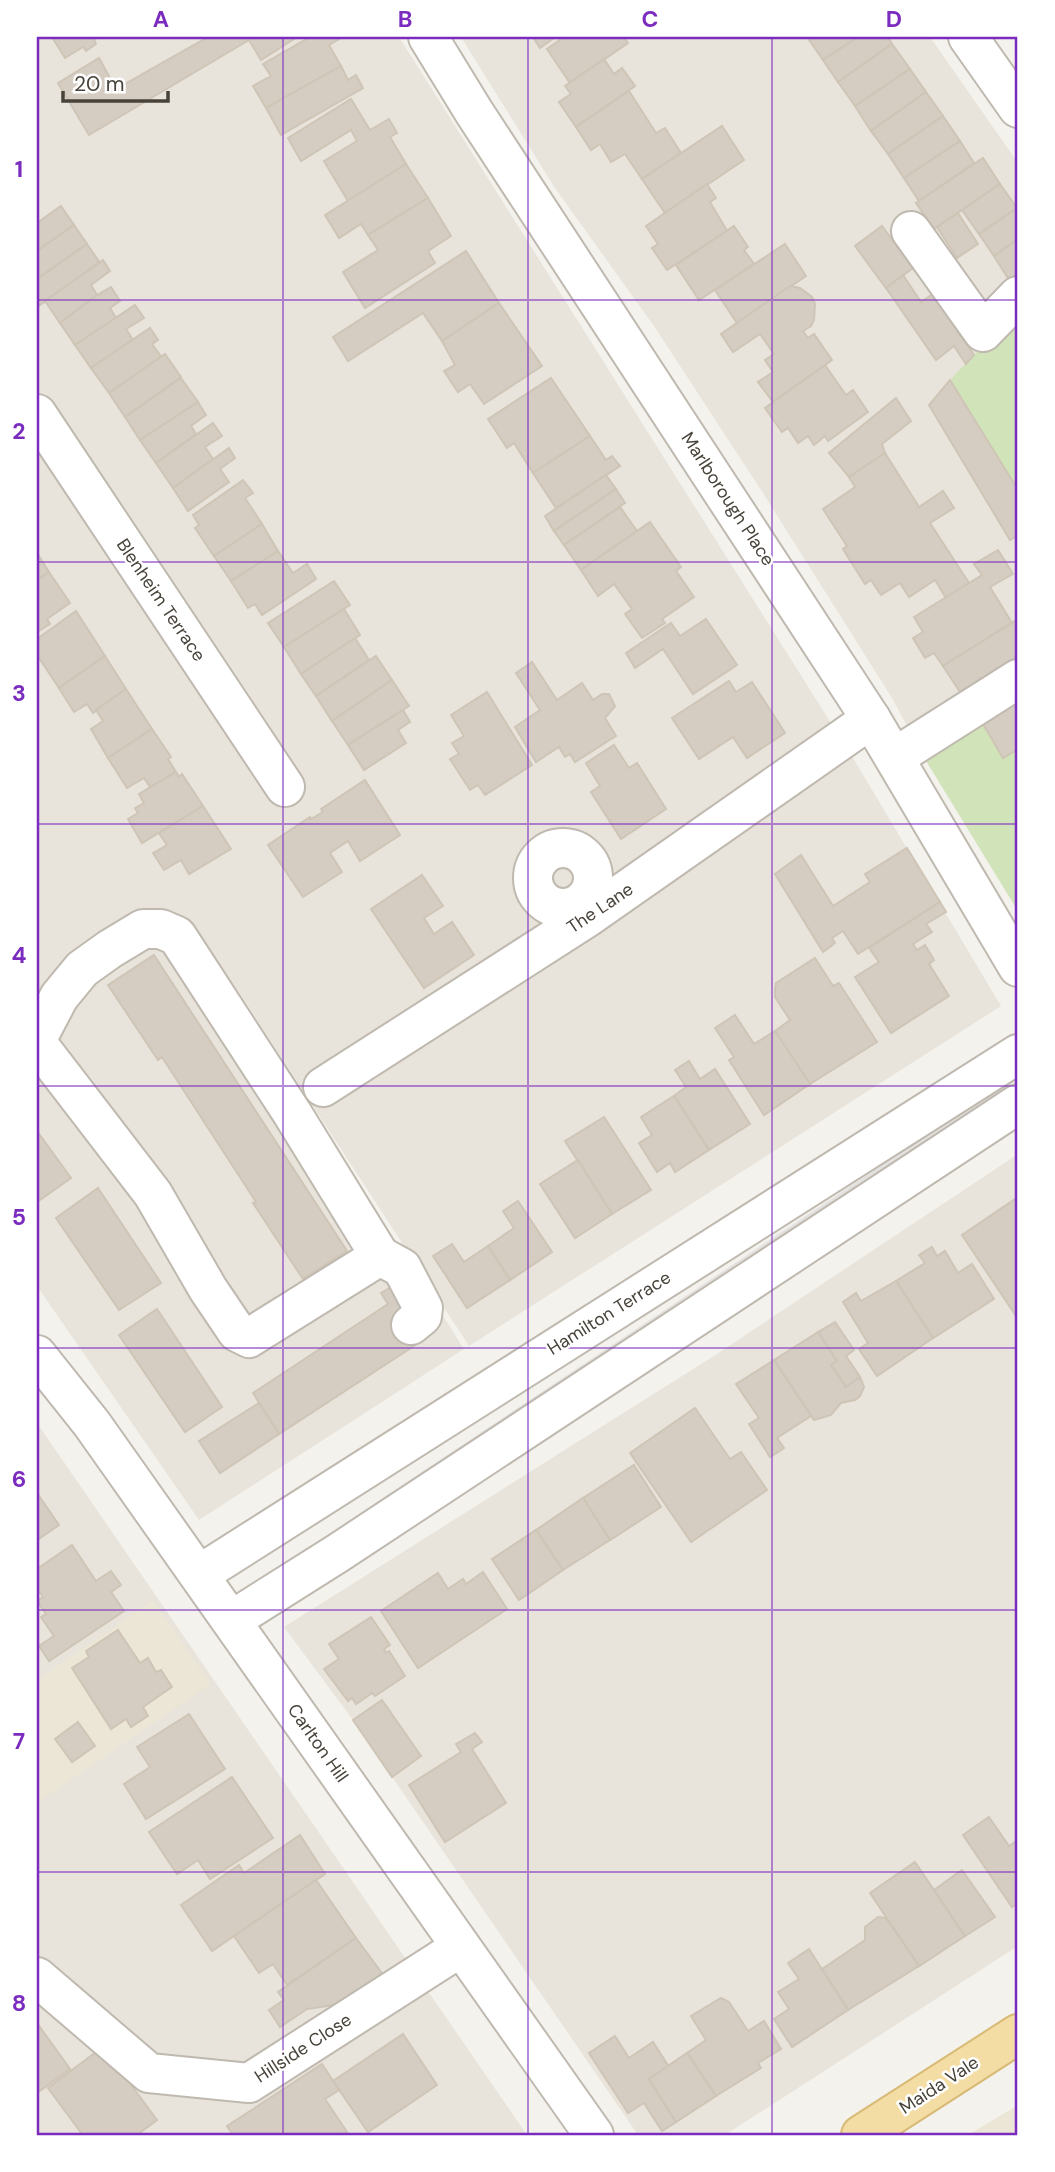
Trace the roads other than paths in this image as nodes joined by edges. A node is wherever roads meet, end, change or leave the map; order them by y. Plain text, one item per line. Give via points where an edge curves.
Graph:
1 (428, 37) edge
2 (968, 37) edge
3 (1016, 100) edge
4 (911, 231) dead end
5 (1018, 296) edge
6 (37, 414) edge
7 (1018, 680) edge
8 (871, 719) junction
9 (895, 757) junction
10 (285, 787) dead end
11 (1018, 967) edge
12 (37, 1041) edge
13 (1018, 1054) edge
14 (323, 1087) dead end
15 (1018, 1104) edge
16 (380, 1256) junction
17 (411, 1325) dead end
18 (37, 1355) edge
19 (200, 1574) junction
20 (232, 1620) junction
21 (461, 1947) junction
22 (37, 1977) edge
23 (1018, 2034) edge
24 (594, 2135) edge
25 (860, 2135) edge

1 - 8 street, Marlborough Place
2 - 3 street
4 - 5 street via 982,332
6 - 10 street, Blenheim Terrace
7 - 9 street
8 - 9 street, Marlborough Place
8 - 14 street, The Lane
9 - 11 street, Marlborough Place
12 - 16 street via 152,1194 237,1332 249,1338
12 - 16 street via 59,997 82,969 144,929 161,929 177,936
13 - 19 street, Hamilton Terrace
15 - 20 street
16 - 17 street via 402,1268 423,1308 422,1316
18 - 19 street, Carlton Hill
19 - 20 street, Carlton Hill
20 - 21 street, Carlton Hill
21 - 22 street, Hillside Close via 249,2083 149,2073
21 - 24 street, Carlton Hill
23 - 25 main road, Maida Vale

